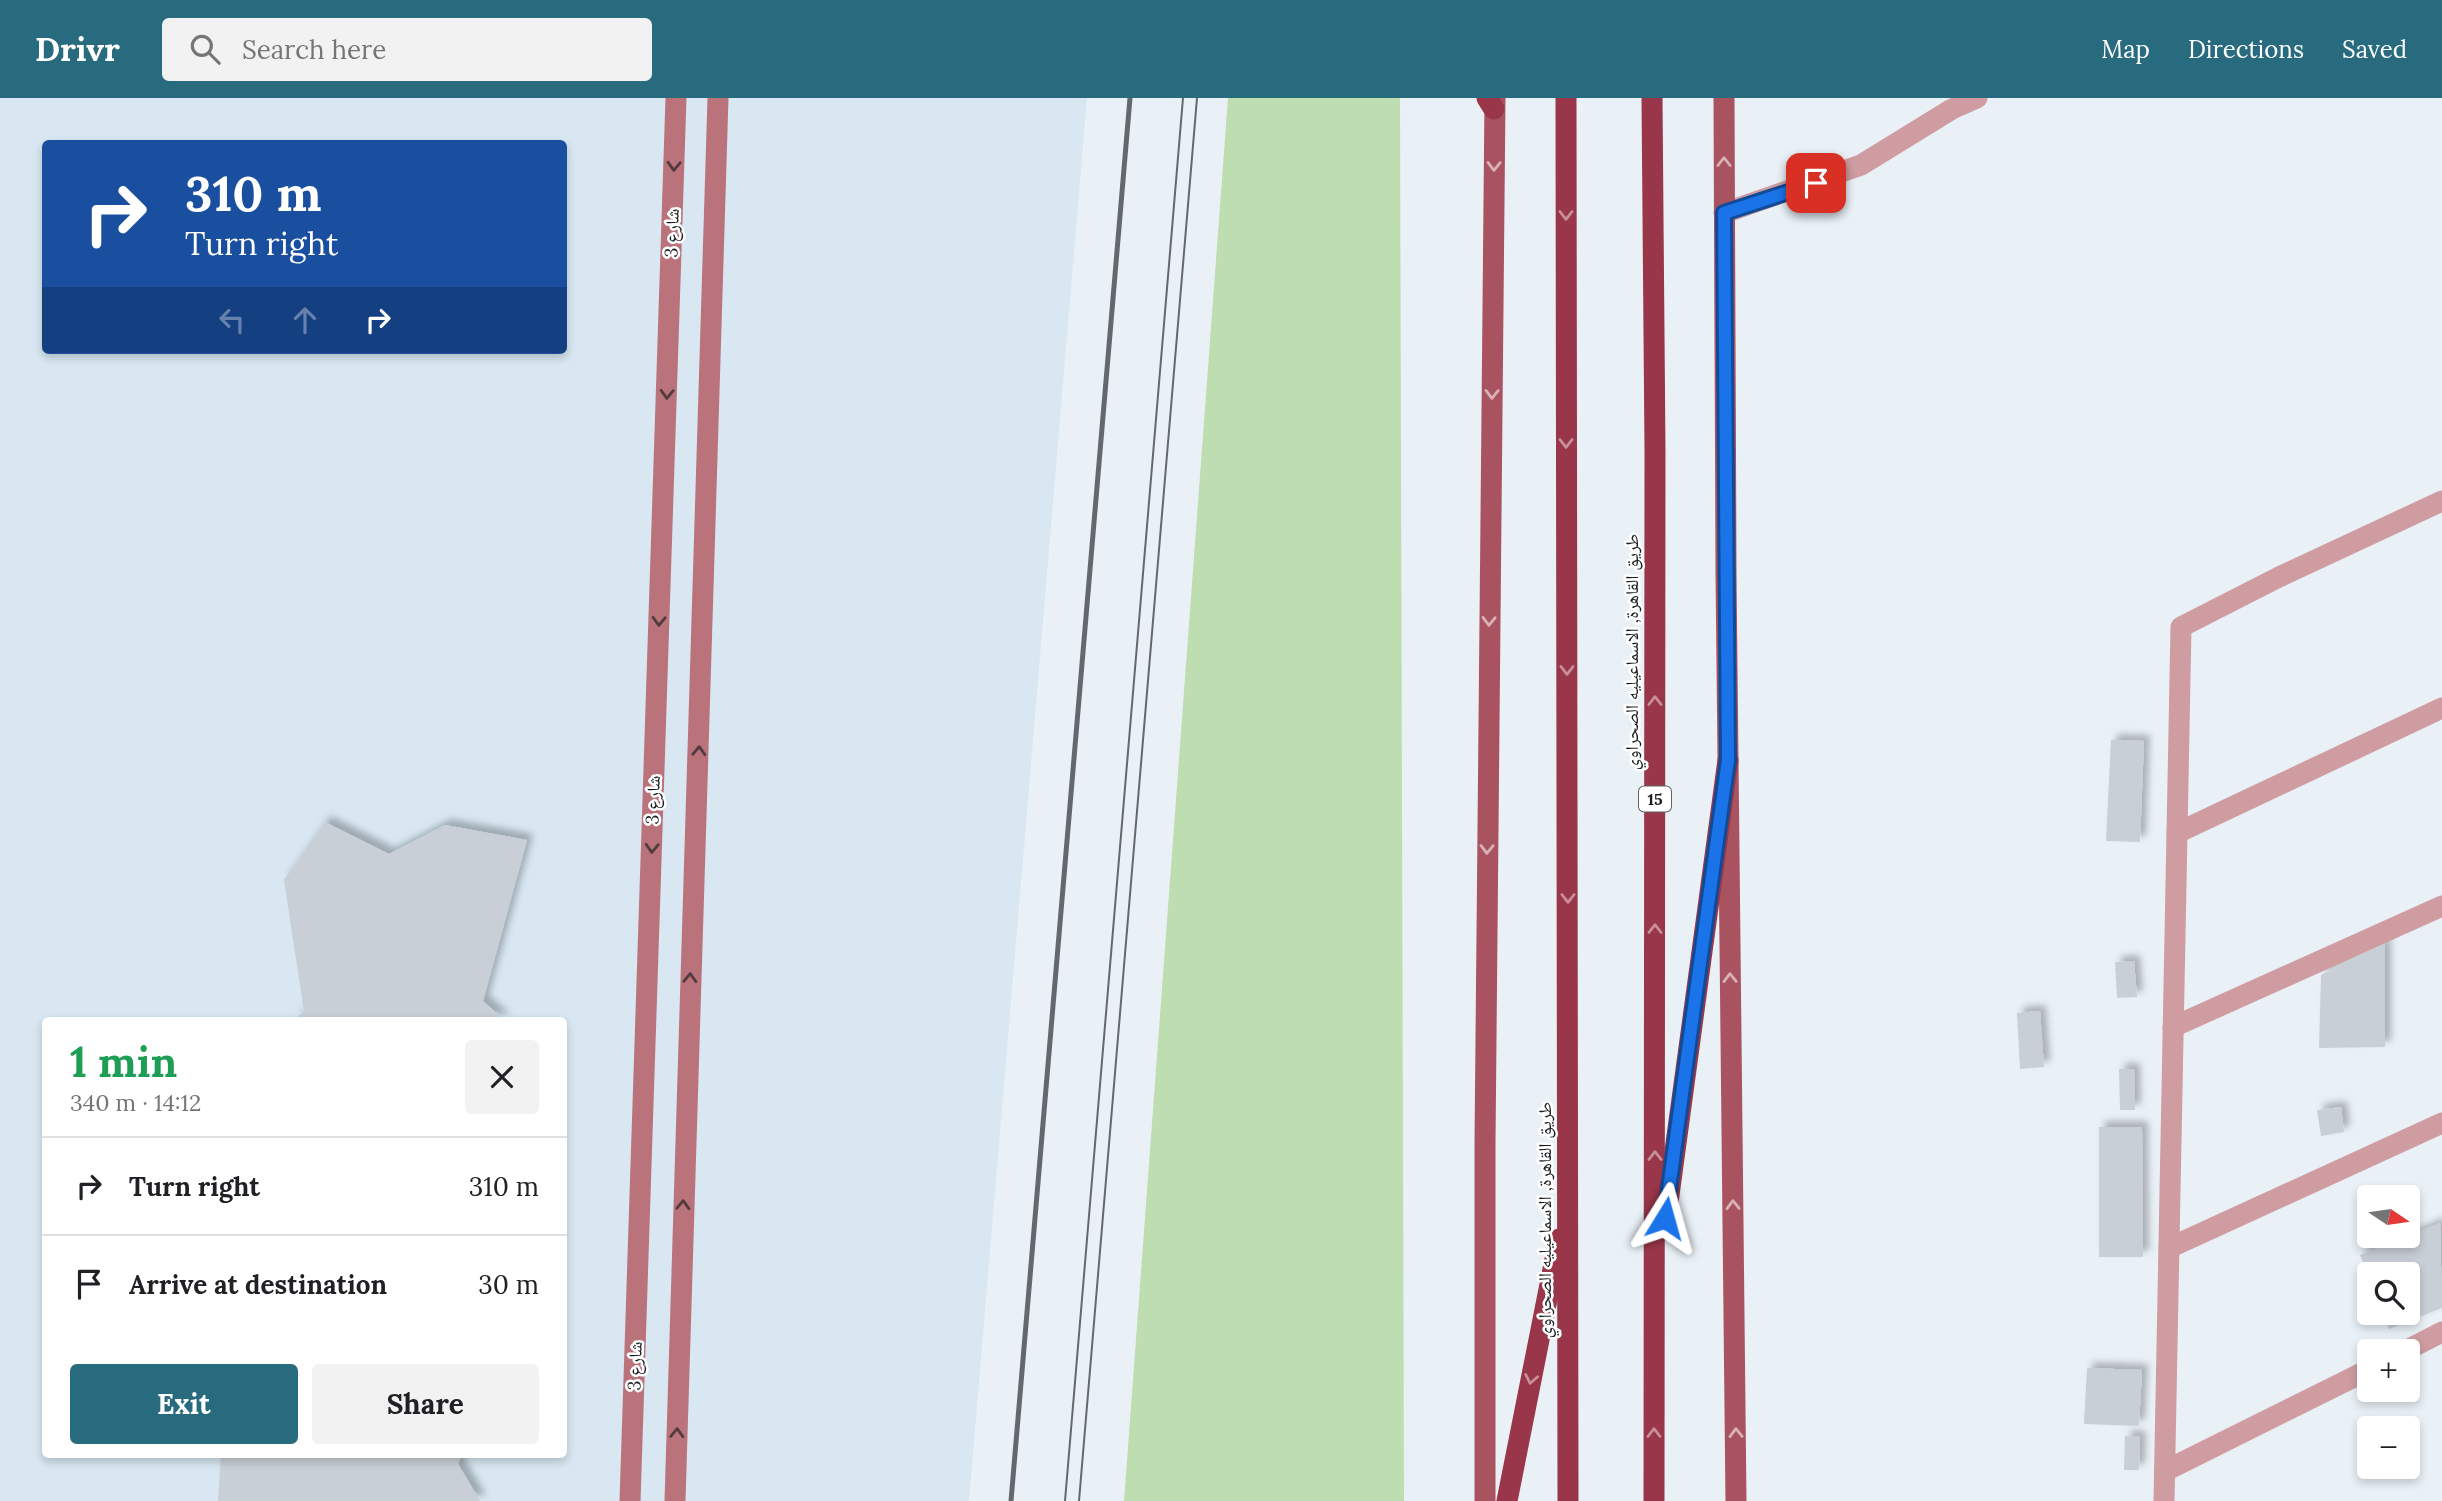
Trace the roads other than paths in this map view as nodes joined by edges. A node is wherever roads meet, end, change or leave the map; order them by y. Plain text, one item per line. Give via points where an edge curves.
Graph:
1 (676, 98) edge
2 (718, 98) edge
3 (1566, 98) edge
4 (1652, 98) edge
5 (1724, 98) edge
6 (1977, 98) edge
7 (1492, 102) edge
8 (1724, 213) junction
9 (2442, 501) edge
10 (2442, 708) edge
11 (1728, 760) junction
12 (2177, 833) junction
13 (2442, 906) edge
14 (2173, 1027) junction
15 (2442, 1122) edge
16 (1568, 1192) junction
17 (2169, 1248) junction
18 (1654, 1299) junction
19 (2442, 1332) edge
20 (2420, 1343) edge
21 (2357, 1375) edge
22 (2165, 1471) junction
23 (631, 1501) edge
24 (675, 1501) edge
25 (1485, 1501) edge
26 (1507, 1501) edge
27 (1568, 1501) edge
28 (1654, 1501) edge
29 (1736, 1501) edge
30 (2164, 1501) edge

1 -> 23 main road, شارع 3
24 -> 2 main road
3 -> 16 highway, طريق القاهرة, الاسماعيليه الصحراوي
18 -> 4 highway, طريق القاهرة, الاسماعيليه الصحراوي / 15
8 -> 5 main road
6 - 8 street via 1861,165
7 -> 25 main road
8 - 11 main road
9 - 12 street via 2180,627
10 - 12 street
11 - 18 highway
29 -> 11 main road
12 - 14 street
13 - 14 street
14 - 17 street
15 - 17 street
16 -> 26 highway
16 - 27 highway, طريق القاهرة, الاسماعيليه الصحراوي
17 - 22 street
28 -> 18 highway, طريق القاهرة, الاسماعيليه الصحراوي / 15
19 - 20 street
21 - 22 street
22 - 30 street

